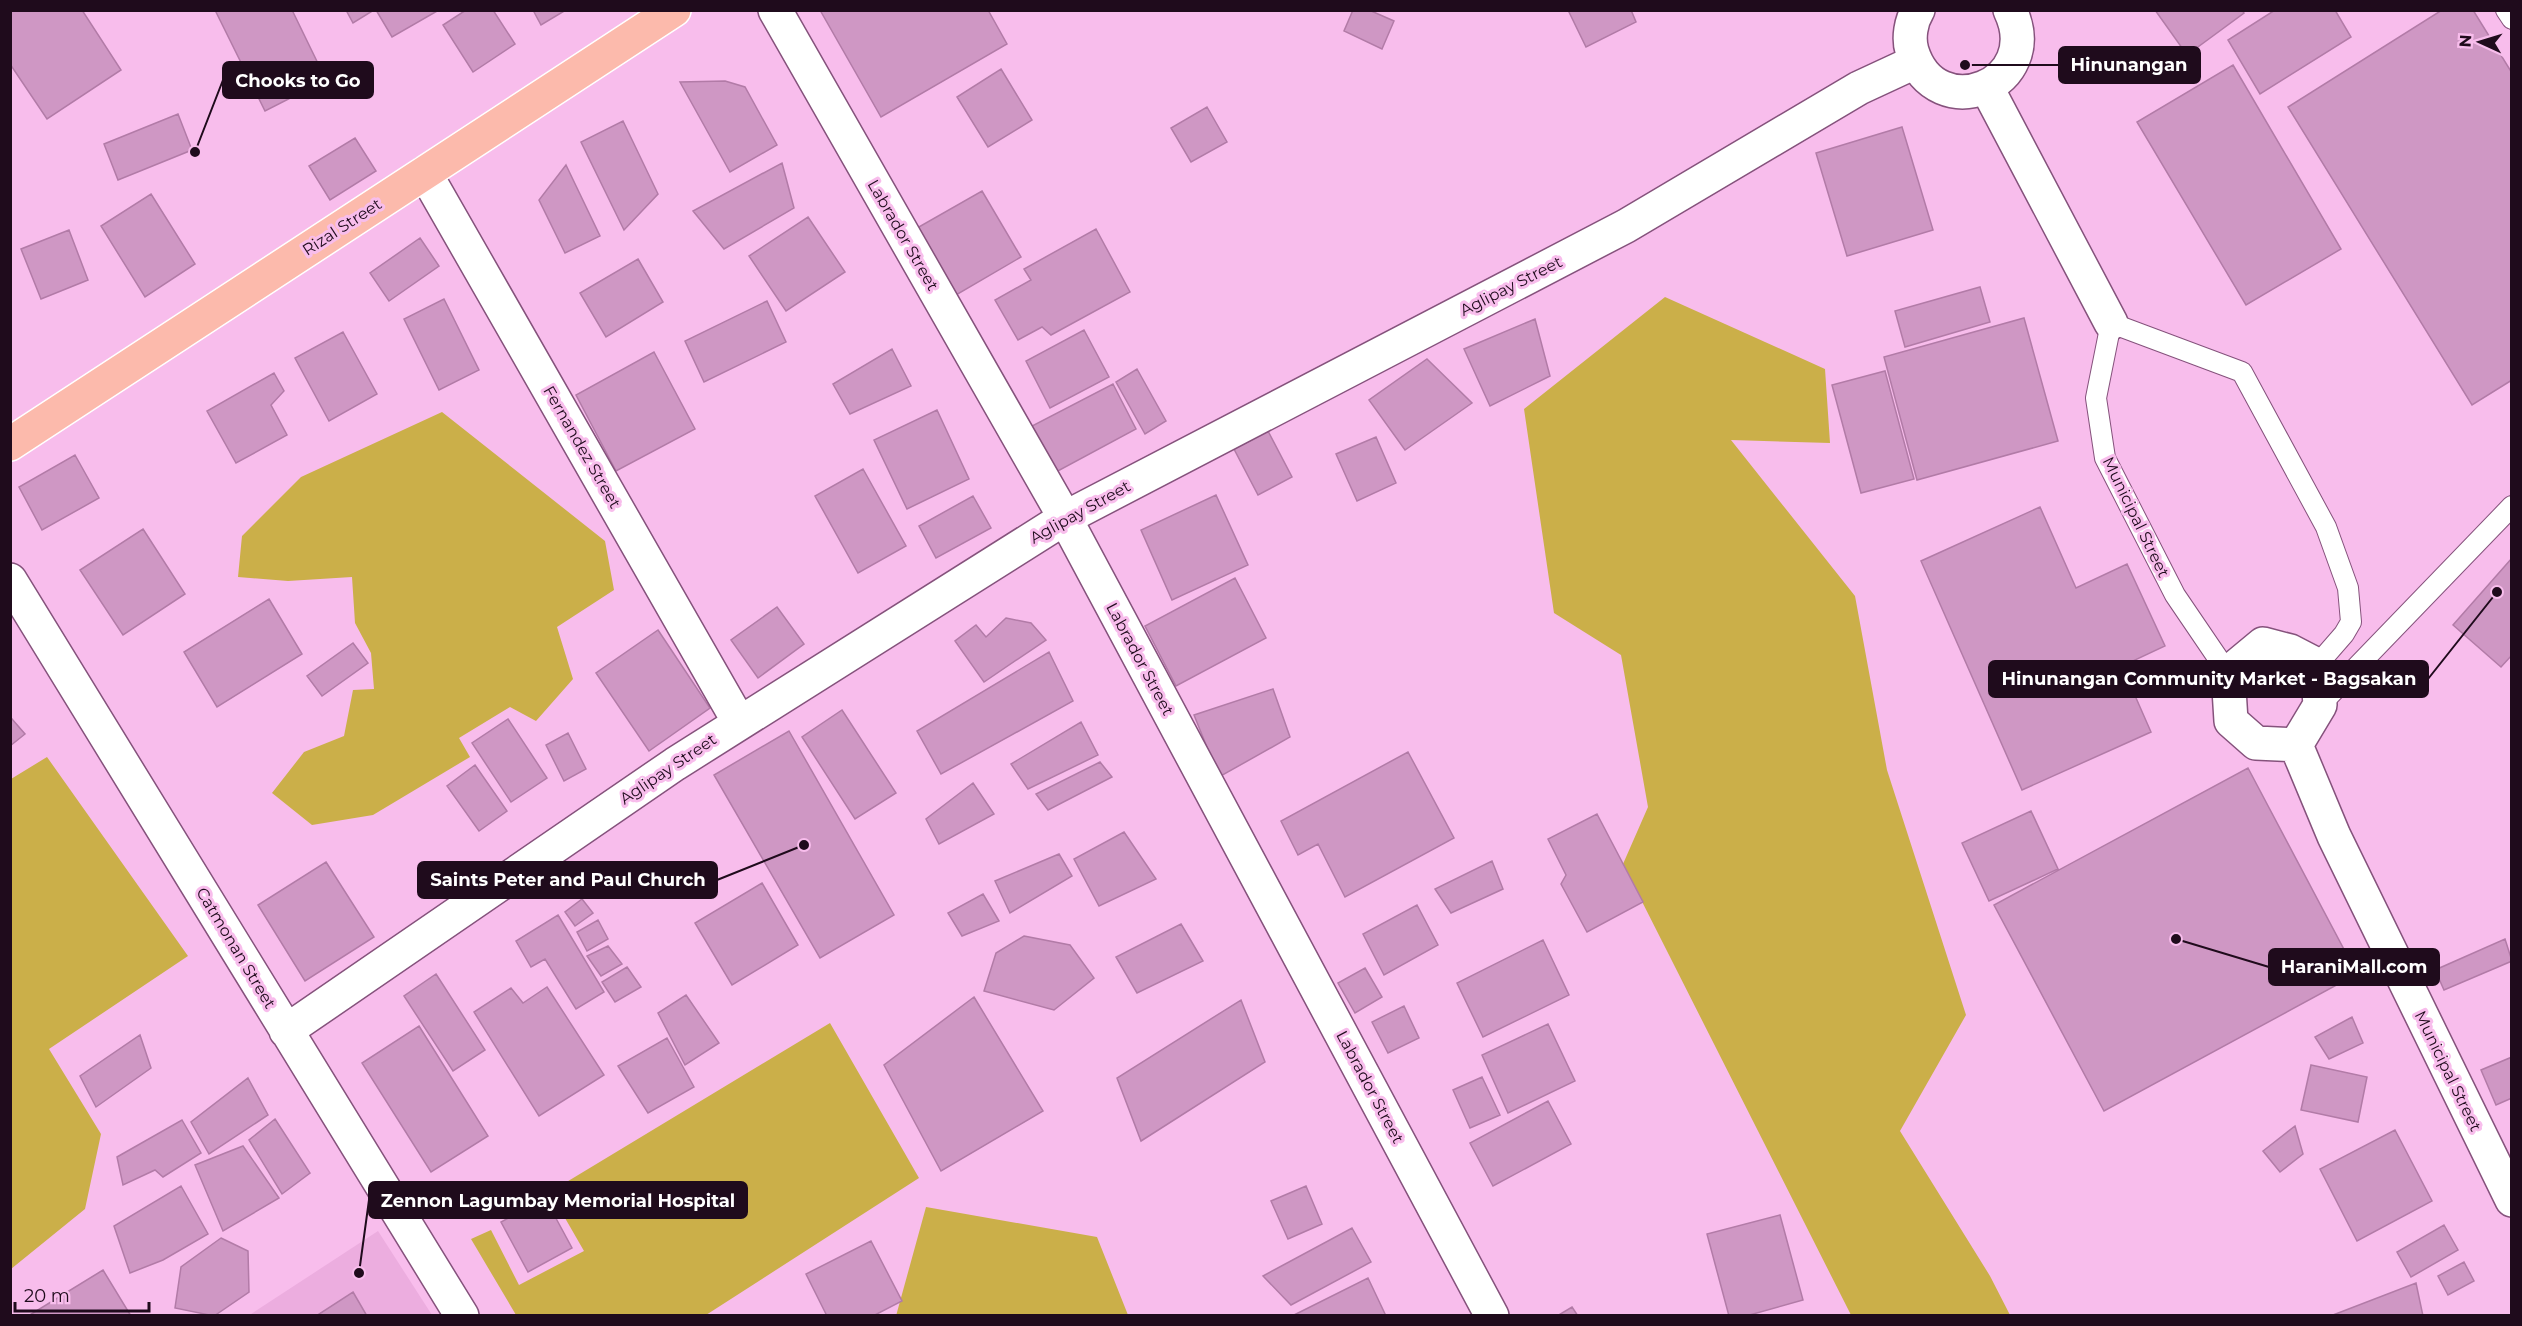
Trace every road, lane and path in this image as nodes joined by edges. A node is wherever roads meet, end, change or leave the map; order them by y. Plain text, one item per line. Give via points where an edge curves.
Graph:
1 (674, 10) edge
2 (775, 10) edge
3 (1918, 10) edge
4 (2010, 10) edge
5 (2506, 10) edge
6 (2511, 19) edge
7 (1915, 62) junction
8 (1987, 88) junction
9 (425, 172) junction
10 (2111, 324) junction
11 (10, 444) edge
12 (2511, 506) edge
13 (1065, 518) junction
14 (10, 580) edge
15 (2317, 665) junction
16 (2228, 673) junction
17 (2320, 705) junction
18 (739, 722) junction
19 (2296, 746) junction
20 (286, 1031) junction
21 (2511, 1200) edge
22 (462, 1316) edge
23 (1492, 1316) edge

1 - 9 main road, Rizal Street
2 - 13 street, Labrador Street
3 - 7 street via 1911,30
4 - 8 street via 2017,24 2013,61 2003,76
5 - 6 lane
7 - 8 street via 1938,86 1954,92
7 - 13 street, Aglipay Street via 1859,88 1626,226
8 - 10 street
9 - 11 main road, Rizal Street
9 - 18 street, Fernandez Street
10 - 15 lane via 2242,372 2326,526 2348,588 2351,622
10 - 16 lane, Municipal Street via 2096,398 2105,458 2175,595
12 - 17 lane
13 - 18 street, Aglipay Street
13 - 23 street, Labrador Street
14 - 20 street, Catmonan Street
15 - 16 street via 2290,651 2263,644
15 - 17 street
16 - 19 street via 2230,721 2256,743
17 - 19 street
18 - 20 street, Aglipay Street
19 - 21 street, Municipal Street via 2334,836
20 - 22 street, Catmonan Street

